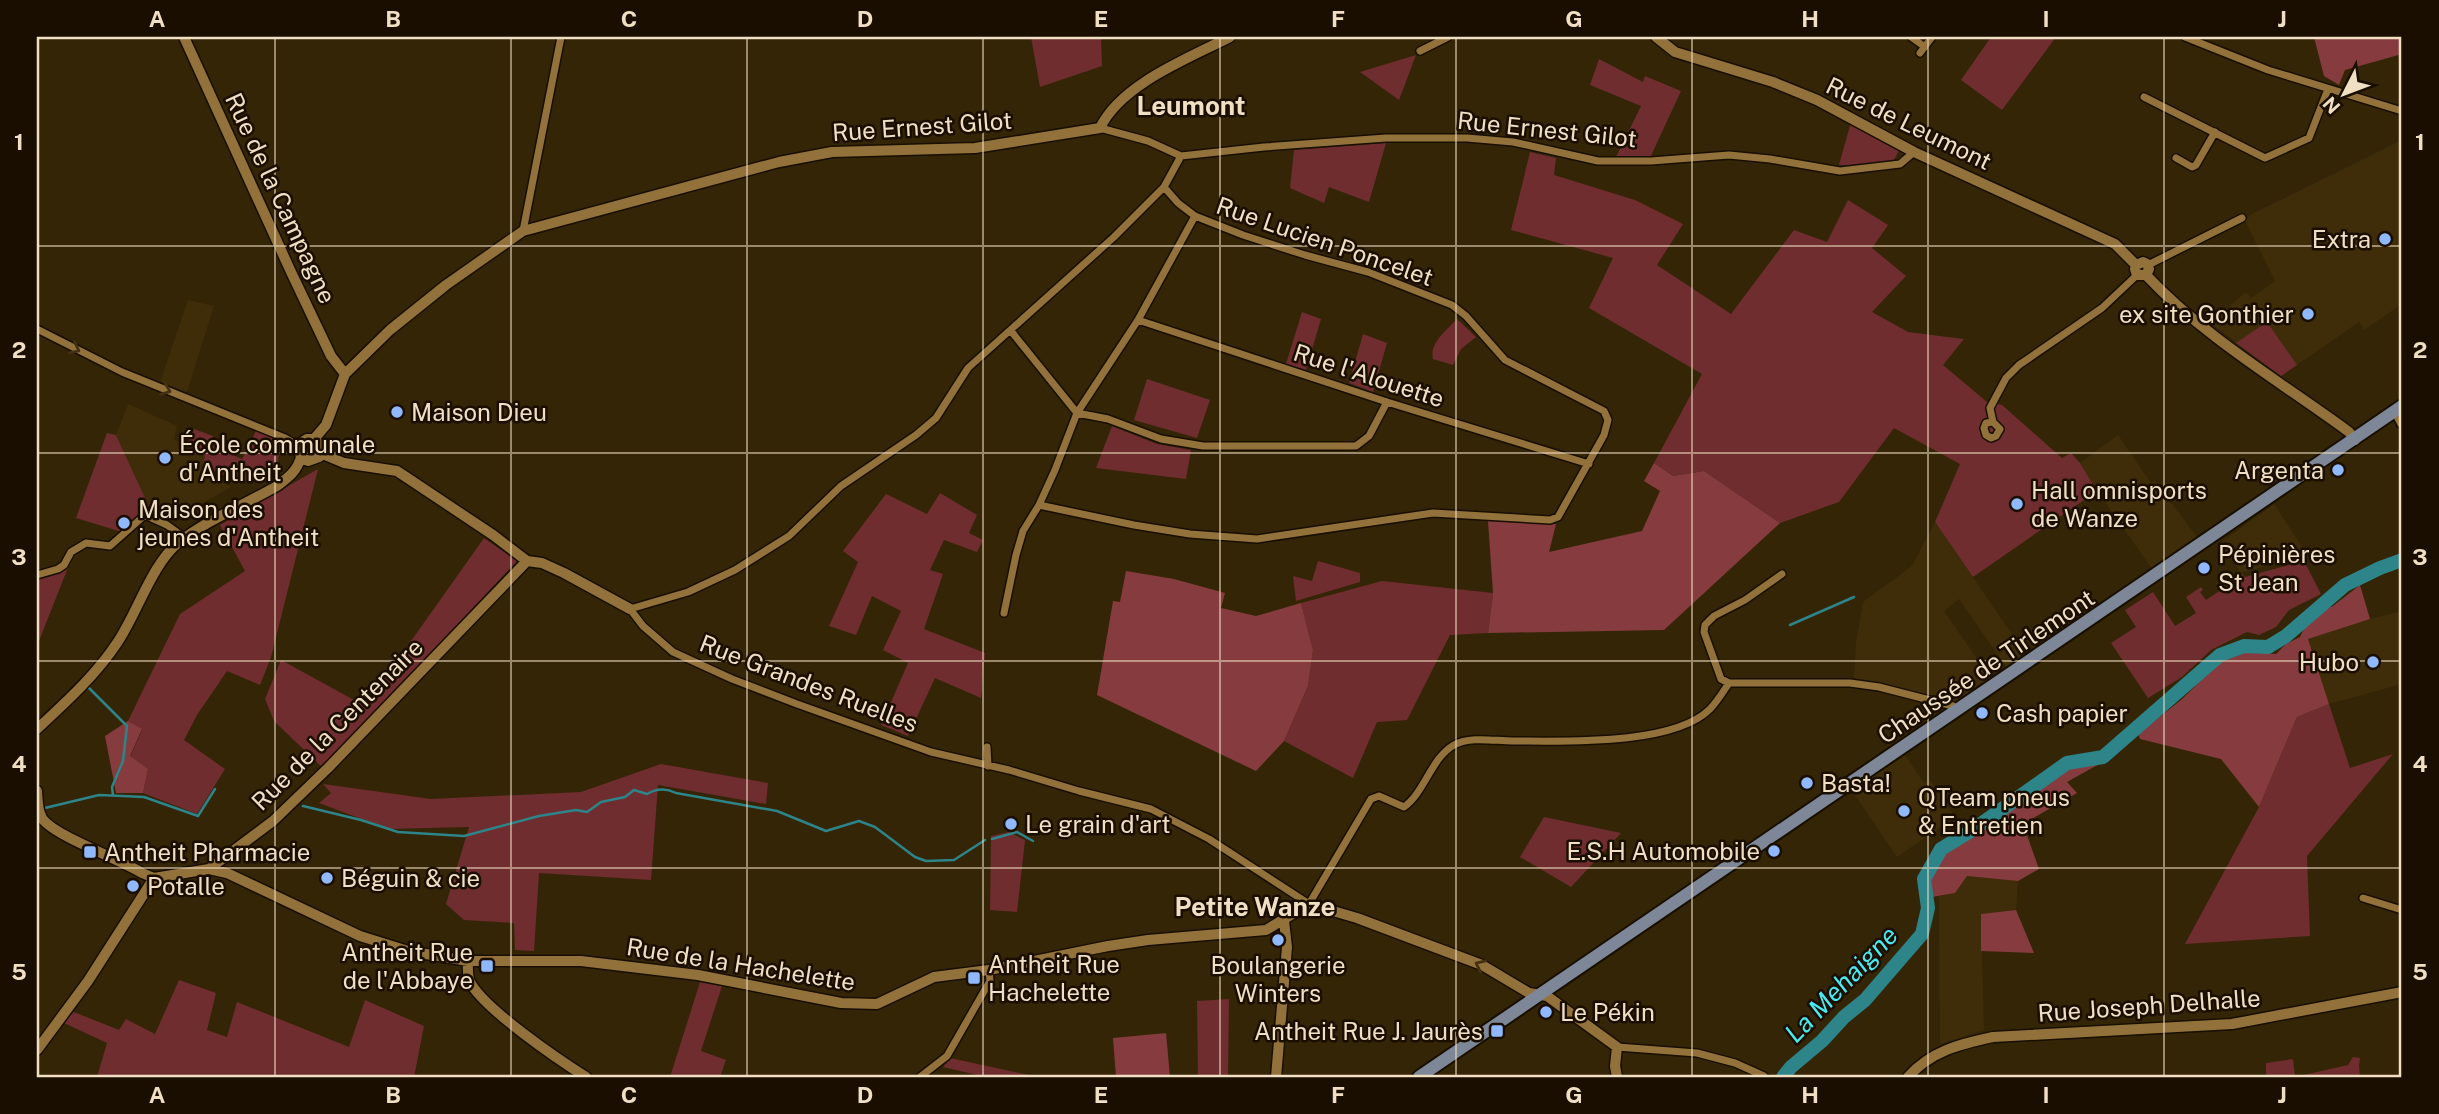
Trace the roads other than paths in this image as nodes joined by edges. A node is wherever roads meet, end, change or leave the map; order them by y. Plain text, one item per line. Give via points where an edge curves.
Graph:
1 (184, 37) edge
2 (562, 37) edge
3 (1230, 37) edge
4 (1448, 37) edge
5 (1656, 37) edge
6 (1911, 37) edge
7 (2185, 37) edge
8 (1925, 43) edge
9 (1420, 51) dead end
10 (2328, 89) junction
11 (2144, 97) dead end
12 (2402, 111) edge
13 (1100, 128) junction
14 (2215, 132) junction
15 (1914, 152) junction
16 (1181, 156) junction
17 (2176, 158) dead end
18 (1164, 187) junction
19 (1195, 216) junction
20 (2242, 218) dead end
21 (523, 232) junction
22 (2142, 270) junction
23 (1138, 320) junction
24 (37, 329) edge
25 (1011, 331) junction
26 (345, 374) junction
27 (1387, 402) junction
28 (1077, 413) junction
29 (2400, 413) edge
30 (1993, 422) dead end
31 (314, 439) junction
32 (2355, 440) junction
33 (299, 446) junction
34 (320, 453) junction
35 (301, 457) junction
36 (1589, 464) junction
37 (1039, 505) junction
38 (186, 538) junction
39 (527, 561) junction
40 (1782, 574) dead end
41 (37, 575) edge
42 (631, 609) junction
43 (1004, 613) dead end
44 (1729, 683) junction
45 (1956, 711) junction
46 (37, 729) edge
47 (987, 747) dead end
48 (988, 766) junction
49 (37, 791) edge
50 (37, 806) edge
51 (209, 869) junction
52 (154, 878) junction
53 (2364, 898) dead end
54 (1309, 904) junction
55 (2402, 910) edge
56 (1284, 920) junction
57 (468, 961) junction
58 (989, 970) junction
59 (2402, 992) edge
60 (1541, 995) junction
61 (1617, 1048) junction
62 (37, 1049) edge
63 (1764, 1076) edge
64 (586, 1077) edge
65 (920, 1077) edge
66 (1276, 1077) edge
67 (1419, 1077) edge
68 (1617, 1077) edge
69 (1908, 1077) edge

1 - 26 street, Rue de la Campagne via 331,356
2 - 21 street
3 - 13 street via 1146,82 1116,106
4 - 9 street
5 - 15 street, Rue de Leumont via 1675,52 1817,100
6 - 8 street
7 - 10 street
10 - 12 street
10 - 14 street via 2309,138 2265,158
11 - 14 street
13 - 16 street, Rue Ernest Gilot
13 - 21 street, Rue Ernest Gilot via 975,148 832,152 779,162
14 - 17 street via 2196,166
15 - 16 street, Rue Ernest Gilot via 1900,164 1840,171 1729,155 1598,161 1513,142 1466,138 1383,138
15 - 22 street, Rue de Leumont via 2115,244
16 - 18 street
18 - 19 street, Rue Lucien Poncelet
18 - 25 street
19 - 23 street
19 - 36 street, Rue Lucien Poncelet via 1368,272 1452,305 1505,360 1604,411 1608,420 1604,435
20 - 22 street
21 - 26 street, Rue Ernest Gilot via 418,307
22 - 30 street via 2102,308 2006,378 1990,408
22 - 32 street, Rue de Leumont via 2195,321
23 - 27 street, Rue l'Alouette
23 - 28 street
24 -> 33 street via 122,372
25 - 28 street
25 - 42 street via 968,368 936,418 841,486 789,536 709,583
26 - 31 street, Rue Ernest Gilot via 326,425
27 - 28 street via 1369,436 1356,446 1203,446 1161,439
27 - 36 street, Rue l'Alouette
28 - 37 street
29 - 32 main road, Chaussée de Tirlemont
31 - 33 street
31 - 34 street
32 - 45 main road, Chaussée de Tirlemont
33 - 35 street
34 - 35 street via 312,461
34 - 39 street, Rue Grandes Ruelles via 344,463 397,471
35 - 38 street via 291,476 277,486
36 - 37 street, Rue Lucien Poncelet via 1558,517 1550,520 1433,513 1257,539 1133,526
37 - 43 street via 1023,531
38 - 41 street via 145,515 110,546 86,543 71,552 64,565
38 - 46 street via 163,560 116,645
39 - 42 street, Rue Grandes Ruelles via 564,573
39 - 51 street, Rue de la Centenaire via 319,777 273,821
40 - 44 street via 1705,625 1710,653 1721,679
42 - 48 street, Rue Grandes Ruelles via 673,652 732,679 931,752
44 - 45 street via 1850,683 1953,706
44 - 54 street via 1710,710 1681,727 1655,734 1453,745 1404,807 1379,796 1371,799
45 - 60 main road, Chaussée de Tirlemont
47 - 48 street
48 - 54 street, Rue Grandes Ruelles via 1151,809 1209,839
49 - 50 street
50 - 52 street via 44,821 69,837
51 - 52 street, Rue de la Centenaire
51 - 57 street, Rue de la Hachelette via 227,873 360,936 408,951
52 - 62 street via 88,981
53 - 55 street
54 - 56 street, Rue de la Hachelette
60 -> 54 street via 1529,993 1482,965
56 - 58 street, Rue de la Hachelette via 1266,930 1148,940
56 - 66 street via 1286,972
57 - 58 street, Rue de la Hachelette via 581,961 698,975 841,1003 877,1004 934,977
57 - 64 street via 469,981 486,1002
58 - 65 street via 990,981 947,1056
59 - 69 street, Rue Joseph Delhalle via 2232,1024 1993,1037 1956,1045
60 - 61 street
60 - 67 main road, Chaussée de Tirlemont
61 - 63 street via 1697,1052
61 - 68 street

